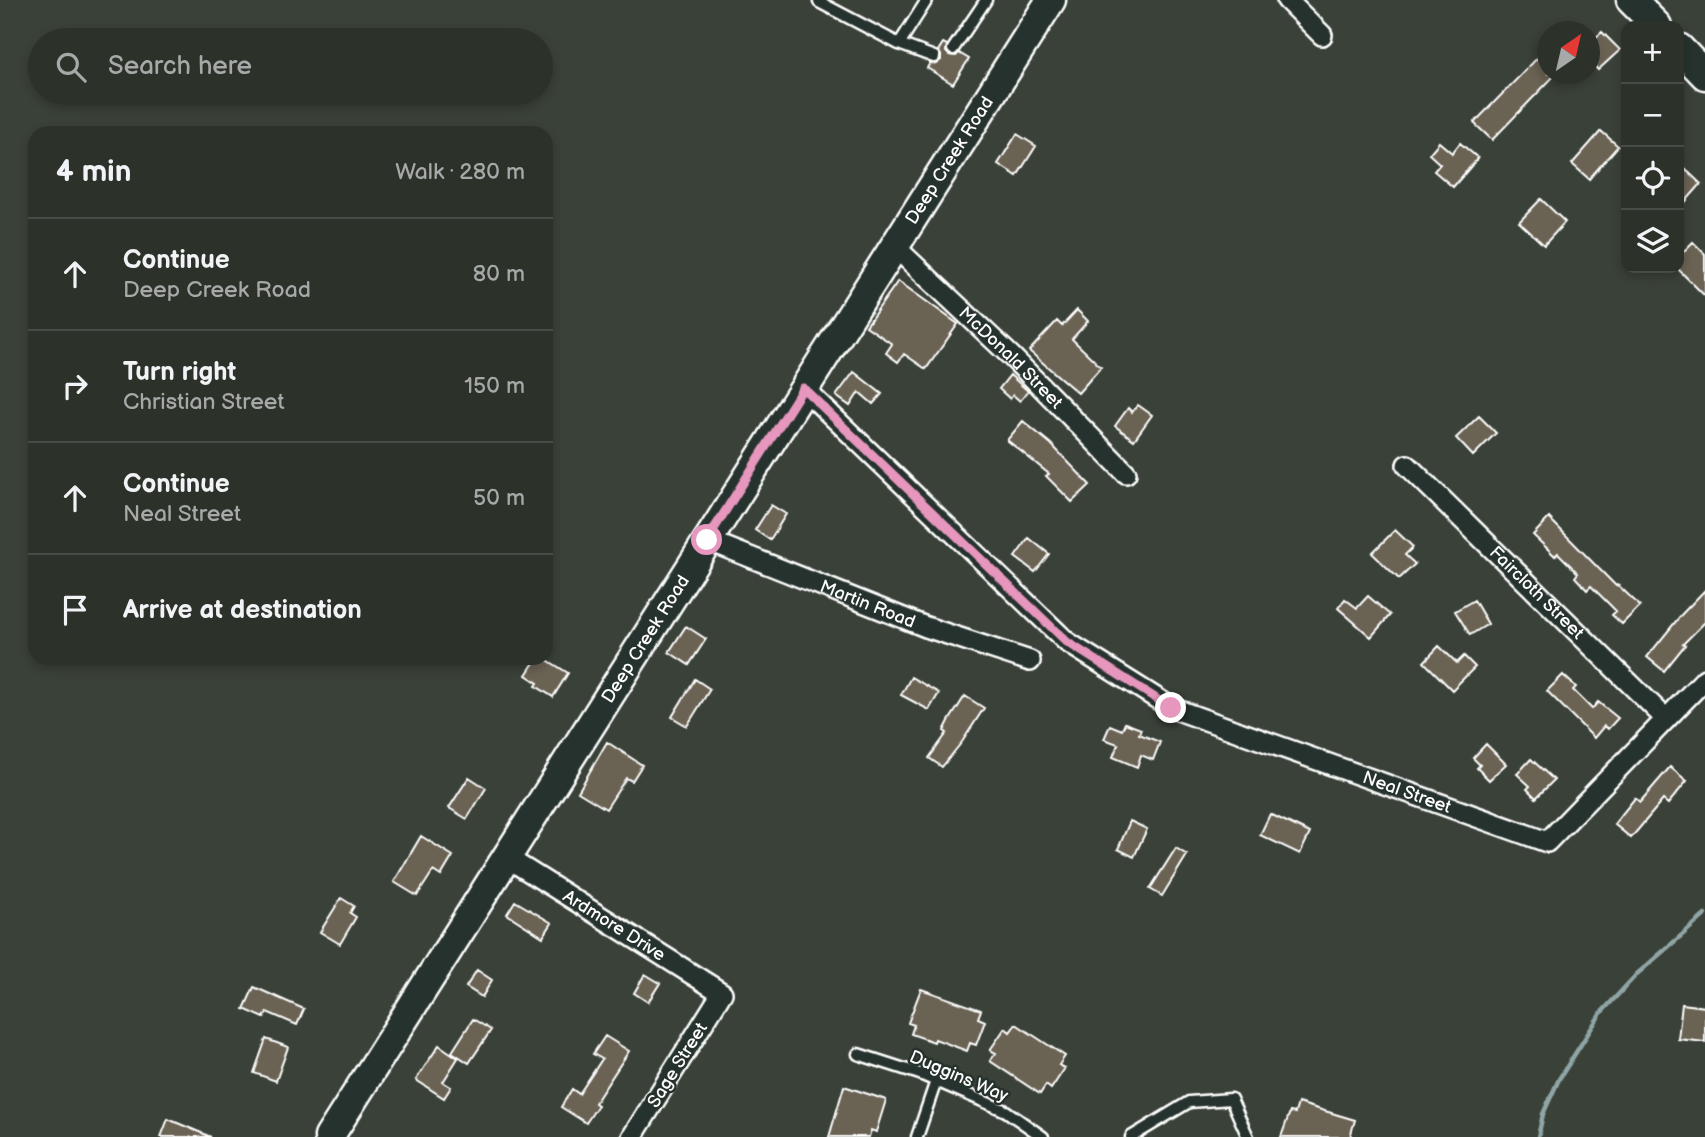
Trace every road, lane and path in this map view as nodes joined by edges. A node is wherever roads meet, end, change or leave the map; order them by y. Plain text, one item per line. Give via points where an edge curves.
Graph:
1 (927, 0) edge
2 (986, 0) edge
3 (1051, 0) edge
4 (1287, 0) edge
5 (1631, 0) edge
6 (819, 2) dead end
7 (1652, 21) edge
8 (1322, 35) dead end
9 (899, 44) junction
10 (953, 49) dead end
11 (1684, 53) edge
12 (934, 57) dead end
13 (1705, 75) edge
14 (893, 246) junction
15 (803, 388) junction
16 (1407, 465) dead end
17 (1126, 473) dead end
18 (707, 540) junction
19 (1030, 661) dead end
20 (1705, 679) edge
21 (1666, 719) junction
22 (506, 857) junction
23 (722, 993) joint
24 (858, 1054) dead end
25 (936, 1081) junction
26 (329, 1137) edge
27 (632, 1137) edge
28 (917, 1137) edge
29 (1043, 1137) edge
30 (1131, 1137) edge
31 (1248, 1137) edge

1 - 9 lane
2 - 10 lane
3 - 14 street, Deep Creek Road
4 - 8 street
5 - 7 street
6 - 9 lane
9 - 12 lane
11 - 13 street
14 - 15 street, Deep Creek Road
14 - 17 street, McDonald Street via 1011,356
15 - 18 street, Deep Creek Road
15 - 21 street, Neal Street via 1067,642 1171,708 1547,842
16 - 21 street, Faircloth Street
18 - 19 street, Martin Road via 926,627
18 - 22 street, Deep Creek Road
20 - 21 street, Neal Street
22 - 23 street, Ardmore Drive
22 - 26 street, Deep Creek Road
23 - 27 street, Sage Street
24 - 25 lane, Duggins Way
25 - 28 lane
25 - 29 lane, Duggins Way via 1006,1111
30 - 31 lane via 1189,1102 1231,1099

